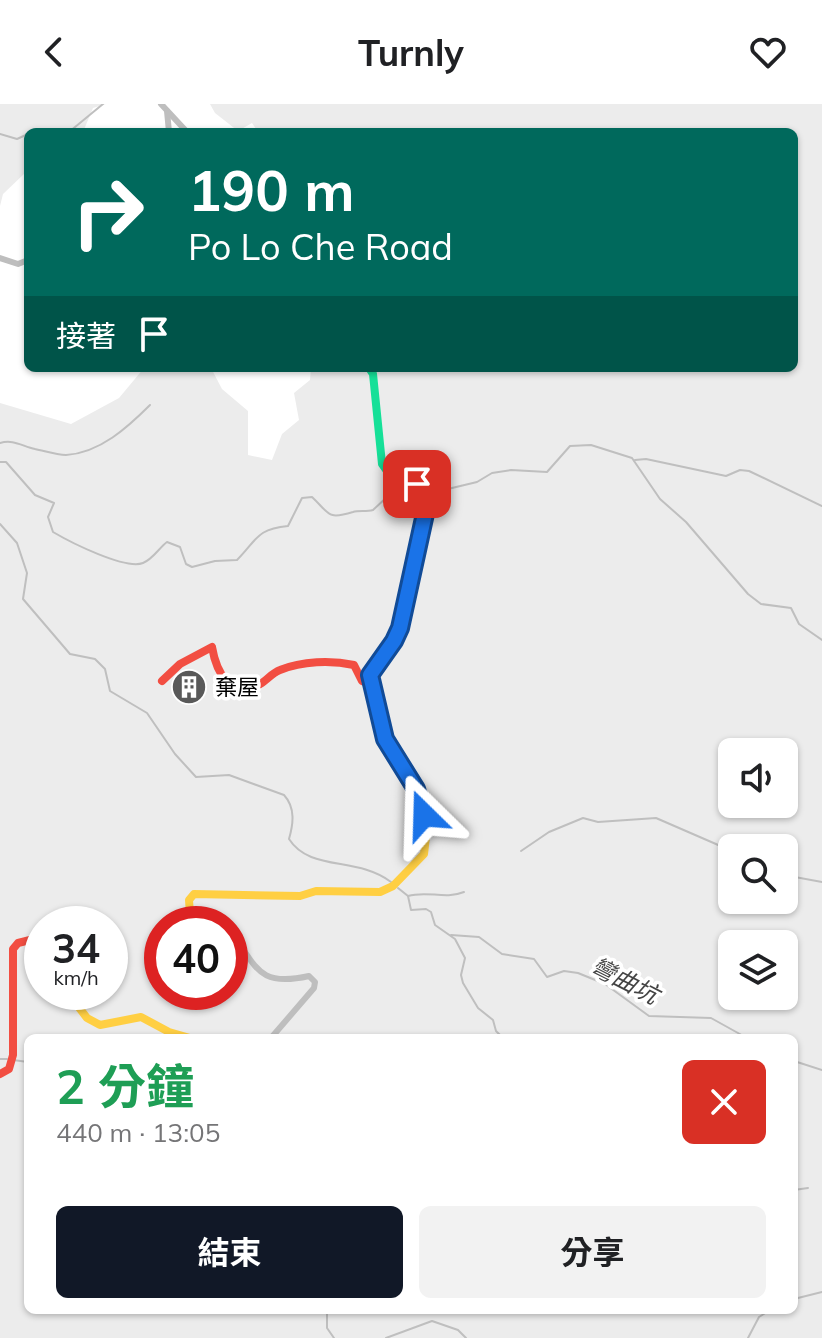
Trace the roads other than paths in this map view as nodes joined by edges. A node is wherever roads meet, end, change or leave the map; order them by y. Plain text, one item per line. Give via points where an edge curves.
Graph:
1 (161, 104) edge
2 (167, 111) junction
3 (169, 128) edge
4 (183, 128) edge
5 (0, 258) edge
6 (24, 262) edge
7 (372, 372) edge
8 (162, 681) dead end
9 (370, 683) junction
10 (189, 906) edge
11 (24, 942) edge
12 (248, 960) edge
13 (79, 1010) edge
14 (176, 1034) edge
15 (274, 1034) edge
16 (0, 1074) edge

1 - 2 street
2 - 3 street
2 - 4 street
5 - 6 street
7 - 9 street via 382,464 389,474 417,484 426,501 400,628 371,671
8 - 9 street via 212,647 214,668 237,690 257,686 277,671 342,662 354,665 362,681
9 - 10 street via 385,739 416,789 424,815 424,854 380,892 194,894
11 - 16 street via 13,949 12,1060
12 - 15 street via 253,968 280,980 309,976 315,982
13 - 14 street via 95,1024 141,1017

